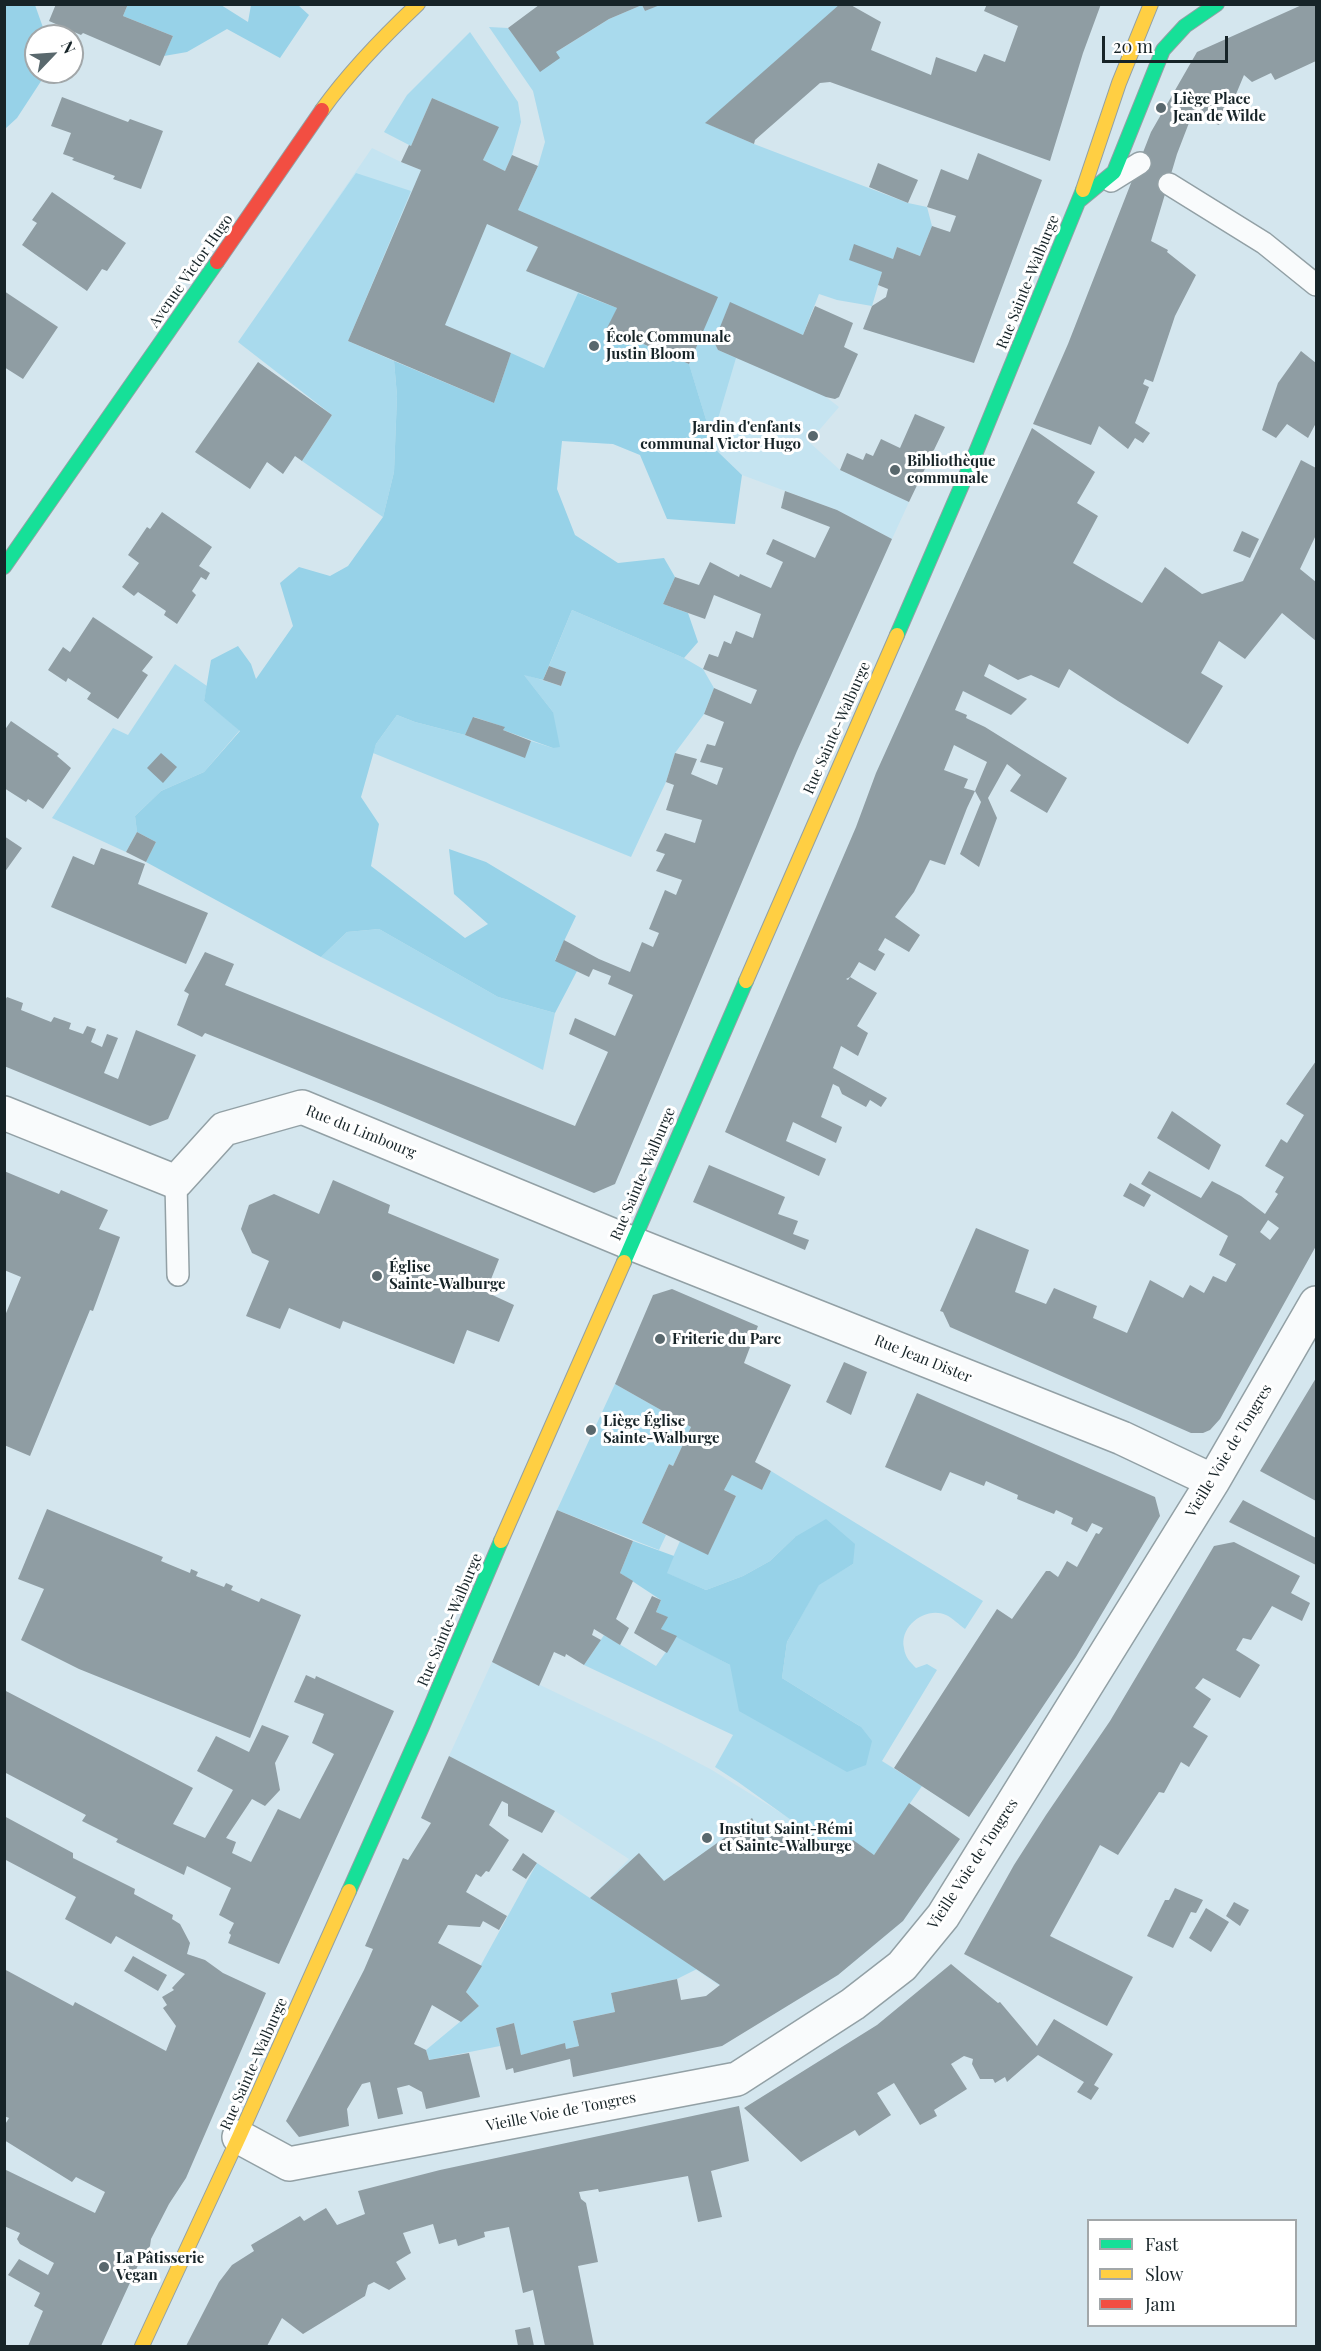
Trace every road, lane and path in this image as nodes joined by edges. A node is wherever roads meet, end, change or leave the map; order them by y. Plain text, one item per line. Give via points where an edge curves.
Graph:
1 (418, 4) edge
2 (1151, 4) edge
3 (1217, 4) edge
4 (1140, 163) dead end
5 (1169, 184) dead end
6 (1080, 200) junction
7 (1317, 285) edge
8 (4, 567) edge
9 (4, 1113) edge
10 (176, 1182) junction
11 (631, 1243) junction
12 (178, 1275) dead end
13 (1317, 1303) edge
14 (1213, 1480) junction
15 (239, 2137) junction
16 (142, 2346) edge

1 - 8 street, Avenue Victor Hugo via 343,81
2 - 6 street, Rue Sainte-Walburge via 1119,83
3 - 6 street via 1185,26 1163,50 1114,172
4 - 6 lane
5 - 7 lane via 1264,243
6 - 11 street, Rue Sainte-Walburge via 974,457
9 - 10 street
10 - 11 street, Rue du Limbourg via 224,1129 302,1107
10 - 12 lane
11 - 14 street, Rue Jean Dister via 1122,1438
11 - 15 street, Rue Sainte-Walburge via 423,1727
13 - 14 street, Vieille Voie de Tongres
14 - 15 street, Vieille Voie de Tongres via 943,1916 902,1966 853,2004 737,2079 289,2164
15 - 16 street, Rue Sainte-Walburge

